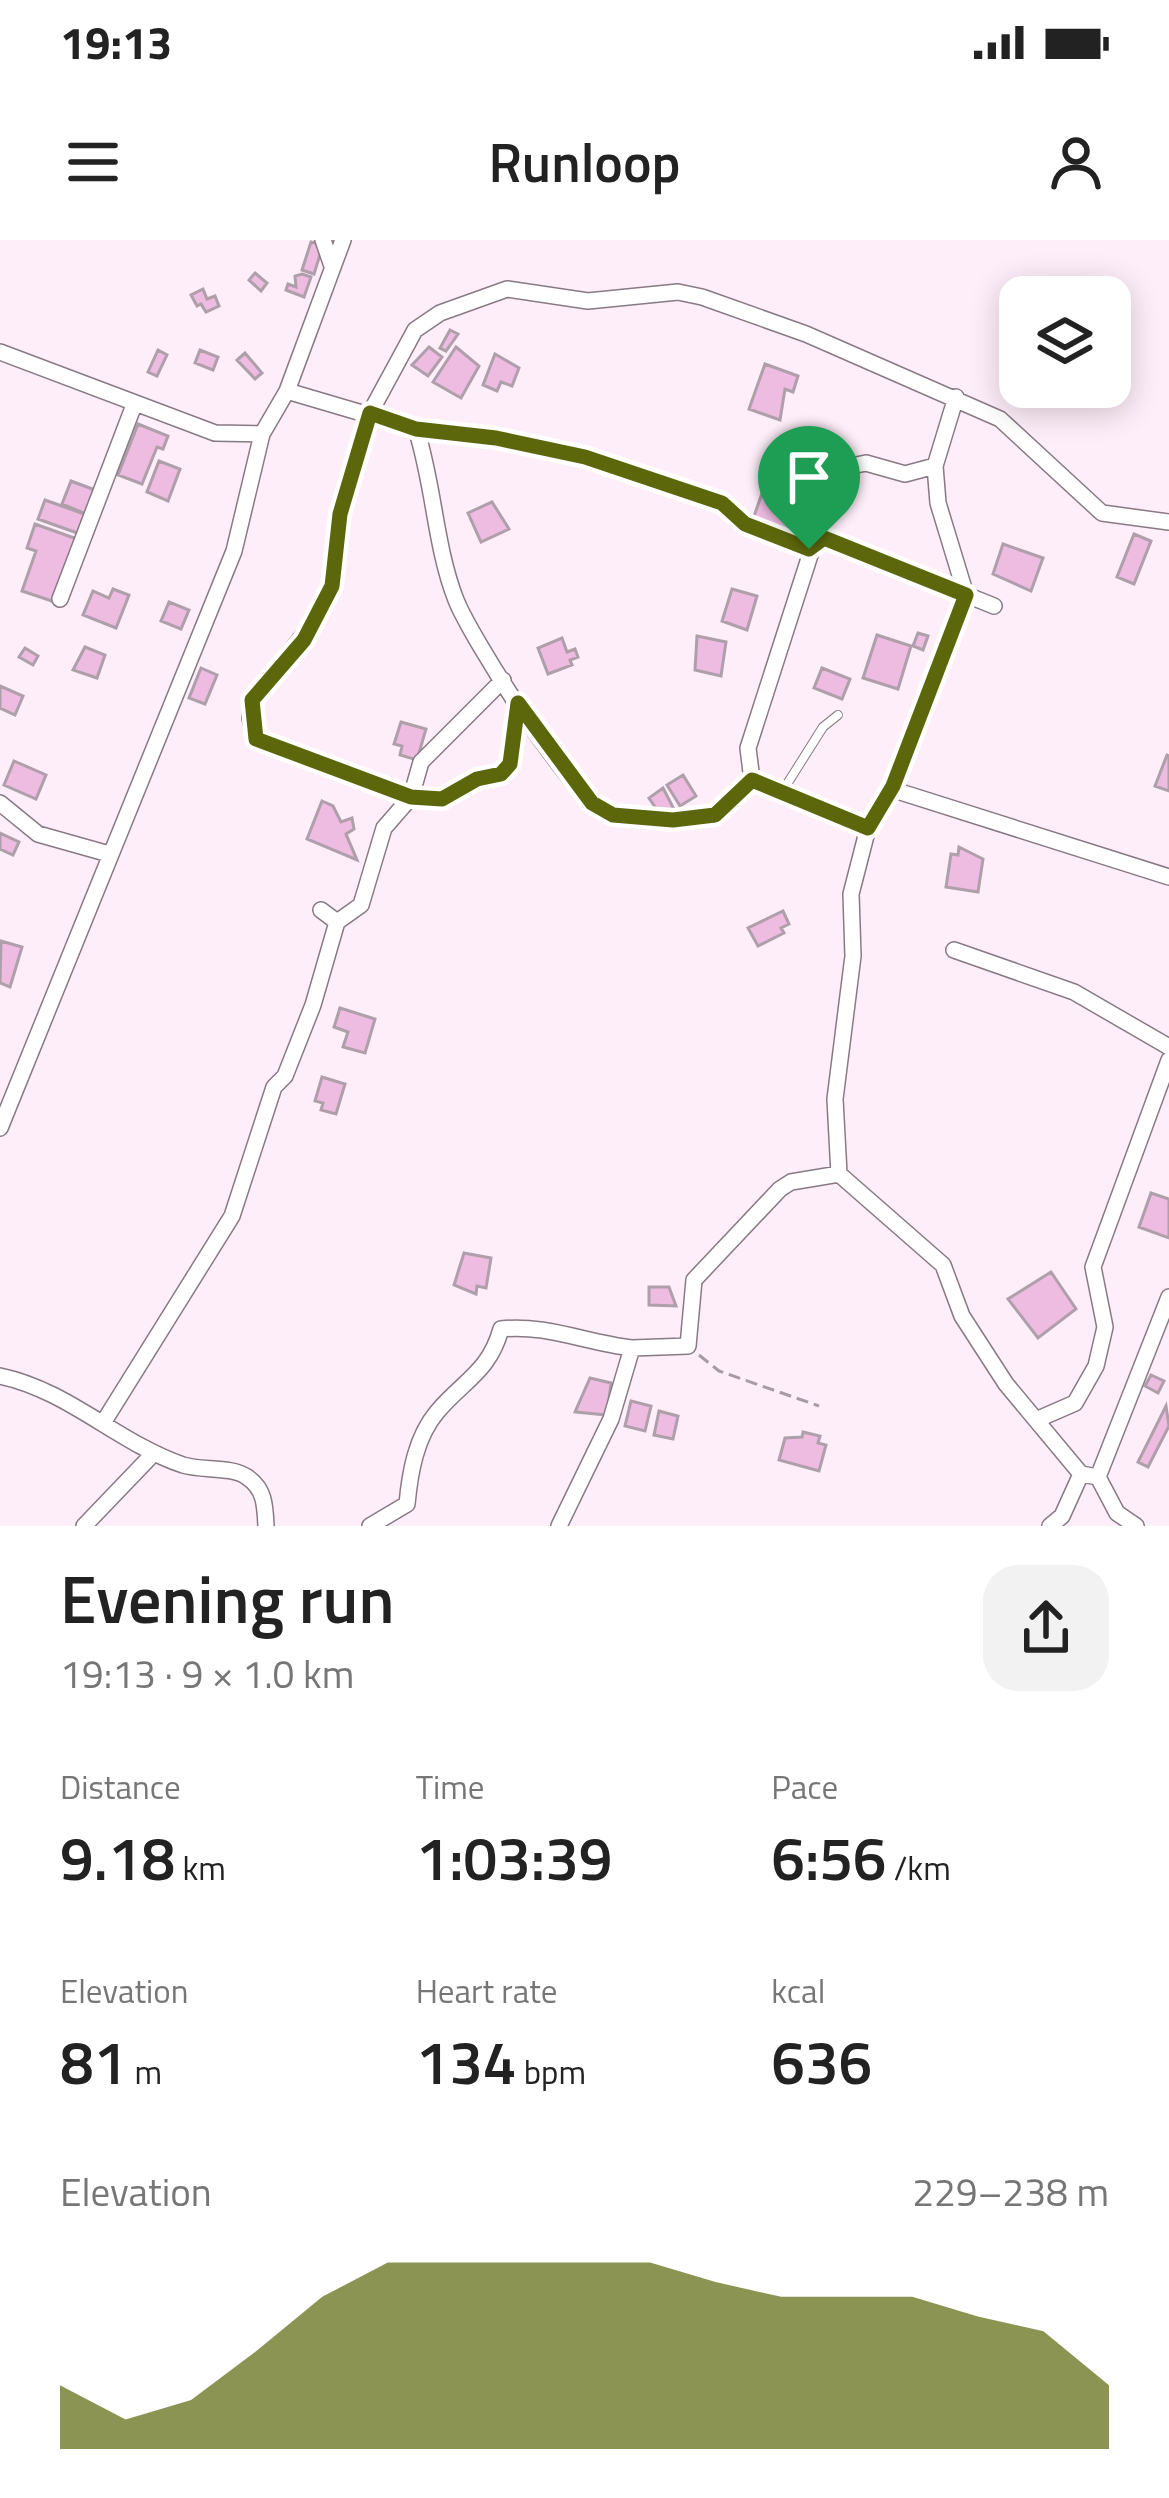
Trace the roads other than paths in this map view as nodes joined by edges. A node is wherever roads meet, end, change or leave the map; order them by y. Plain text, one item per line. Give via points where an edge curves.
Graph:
1 (323, 240) edge
2 (343, 240) edge
3 (332, 266) junction
4 (0, 352) edge
5 (286, 391) junction
6 (956, 398) junction
7 (134, 405) junction
8 (370, 413) junction
9 (416, 429) junction
10 (262, 434) junction
11 (935, 466) junction
12 (1169, 522) edge
13 (809, 549) junction
14 (966, 595) junction
15 (60, 599) dead end
16 (994, 606) dead end
17 (503, 680) junction
18 (518, 703) junction
19 (838, 715) dead end
20 (752, 780) junction
21 (891, 789) junction
22 (781, 793) junction
23 (411, 797) junction
24 (0, 803) edge
25 (868, 828) junction
26 (109, 854) junction
27 (1169, 877) edge
28 (321, 910) dead end
29 (337, 922) junction
30 (954, 950) dead end
31 (1169, 1047) edge
32 (1169, 1060) edge
33 (0, 1128) edge
34 (838, 1174) junction
35 (1169, 1297) edge
36 (632, 1348) junction
37 (0, 1376) edge
38 (1036, 1420) junction
39 (103, 1423) junction
40 (154, 1453) junction
41 (1090, 1475) junction
42 (84, 1526) edge
43 (266, 1526) edge
44 (370, 1526) edge
45 (559, 1526) edge
46 (1050, 1526) edge
47 (1136, 1526) edge

1 - 3 street
2 - 3 street
3 - 5 street
4 - 7 street
5 - 8 street
5 - 10 street
6 - 8 street via 702,297 678,292 588,302 507,289 415,330
6 - 11 street
6 - 12 street via 1000,419 1102,513
7 - 10 street via 215,433
7 - 15 street
8 - 9 street
8 - 23 street via 340,514 332,586 304,640 252,700 250,718 256,739
9 - 13 street via 585,457 722,503 745,524
9 - 17 street via 454,596
10 - 26 street via 234,551
11 - 13 street via 905,474 866,463 847,467
11 - 14 street
13 - 14 street via 824,538
13 - 20 street via 748,748
14 - 16 street
14 - 21 street
17 - 18 street
17 - 23 street via 421,762
18 - 20 street via 592,803 613,815 715,815
18 - 23 street via 510,764 501,774 442,799
19 - 22 lane
20 - 22 street
21 - 25 street
21 - 27 street
22 - 25 street
23 - 29 street via 384,828 361,905
24 - 26 street via 38,834
25 - 34 street via 851,894 854,956 835,1099
26 - 33 street
28 - 29 street
29 - 39 street via 232,1216
30 - 31 street via 1073,992
32 - 38 street via 1093,1268 1105,1327 1096,1366 1075,1403
34 - 36 street via 790,1182 694,1280 688,1346
34 - 38 street via 943,1265 962,1316
35 - 41 street
36 - 44 street via 536,1325 501,1329 493,1358 434,1415 411,1466 407,1504
36 - 45 street via 611,1419
37 - 39 street via 36,1384
38 - 41 street
39 - 40 street
40 - 42 street
40 - 43 street via 249,1477 264,1496
41 - 46 street
41 - 47 street

